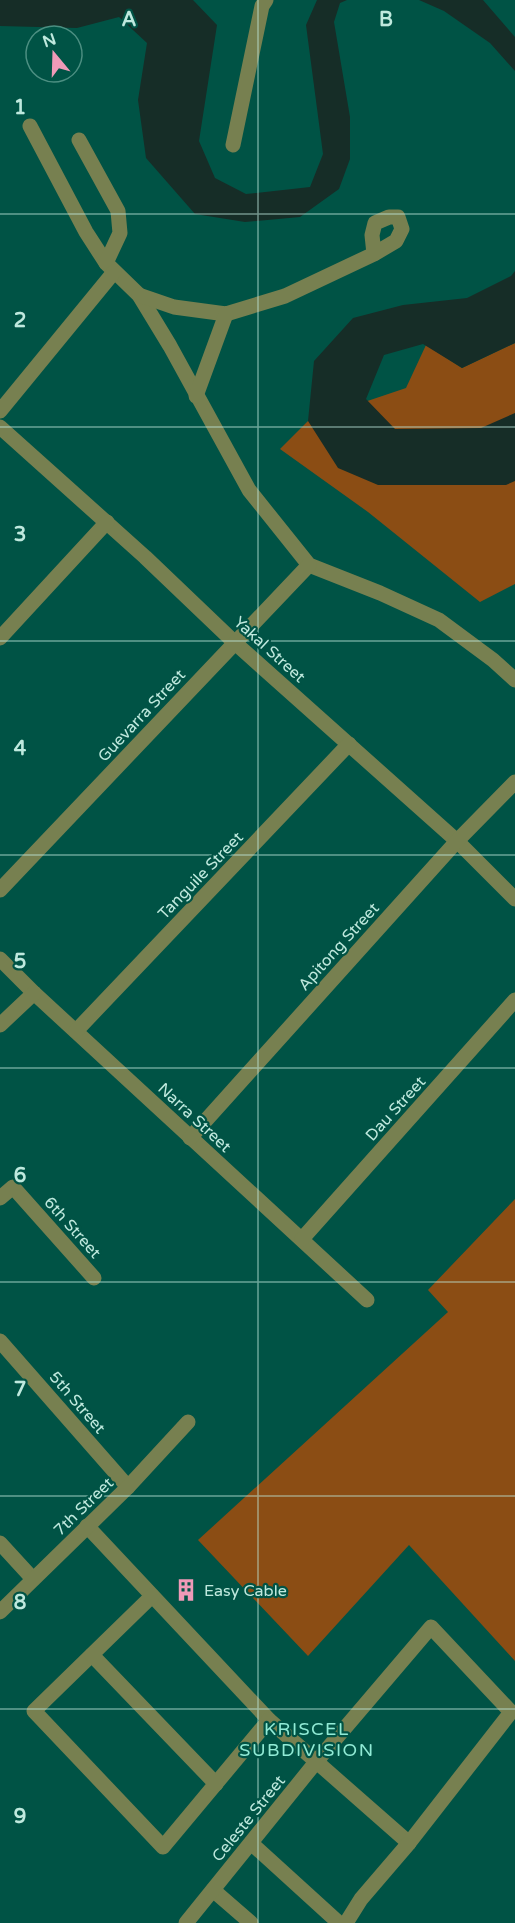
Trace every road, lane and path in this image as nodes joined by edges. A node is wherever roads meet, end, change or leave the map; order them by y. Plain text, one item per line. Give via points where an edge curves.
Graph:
1 (266, 0) edge
2 (30, 126) dead end
3 (80, 140) dead end
4 (232, 145) dead end
5 (374, 254) dead end
6 (110, 268) junction
7 (139, 295) junction
8 (226, 314) junction
9 (196, 396) junction
10 (0, 411) edge
11 (0, 427) edge
12 (107, 522) junction
13 (309, 565) junction
14 (0, 638) edge
15 (234, 642) junction
16 (515, 680) edge
17 (349, 744) junction
18 (515, 782) edge
19 (457, 841) junction
20 (0, 890) edge
21 (515, 899) edge
22 (0, 959) edge
23 (34, 993) junction
24 (515, 1000) edge
25 (0, 1025) edge
26 (76, 1031) junction
27 (190, 1138) junction
28 (0, 1198) edge
29 (302, 1239) junction
30 (94, 1278) dead end
31 (367, 1300) dead end
32 (0, 1341) edge
33 (188, 1422) dead end
34 (128, 1487) junction
35 (87, 1526) junction
36 (0, 1543) edge
37 (33, 1579) junction
38 (152, 1596) junction
39 (0, 1612) edge
40 (92, 1655) junction
41 (269, 1720) junction
42 (316, 1762) junction
43 (216, 1784) junction
44 (409, 1843) junction
45 (250, 1844) junction
46 (213, 1890) junction
47 (186, 1923) edge
48 (252, 1923) edge
49 (339, 1923) edge
50 (346, 1923) edge

1 - 4 street
2 - 6 street via 86,232
3 - 6 street via 118,211 120,233
5 - 8 street via 285,296
6 - 7 street
6 - 10 street
7 - 8 street via 174,307
7 - 9 street
8 - 9 street
9 - 13 street via 249,490
11 - 12 street, Yakal Street
12 - 14 street
12 - 15 street, Yakal Street
13 - 15 street, Guevarra Street
13 - 16 street via 439,620
15 - 17 street, Yakal Street
15 - 20 street, Guevarra Street
17 - 19 street, Yakal Street
17 - 26 street, Tanguile Street
18 - 19 street, Apitong Street
19 - 21 street, Yakal Street
19 - 27 street, Apitong Street
22 - 23 street, Narra Street
23 - 25 street
23 - 26 street, Narra Street
24 - 29 street, Dau Street
26 - 27 street, Narra Street
27 - 29 street, Narra Street
28 - 30 street, 6th Street via 13,1187
29 - 31 street, Narra Street
32 - 34 street, 5th Street
33 - 34 street, 7th Street
34 - 35 street, 7th Street
35 - 37 street, 7th Street
35 - 38 street
36 - 37 street
37 - 39 street, 7th Street
38 - 40 street
38 - 41 street
40 - 43 street
40 - 43 street via 34,1711 163,1847
41 - 42 street
41 - 43 street
42 - 44 street
42 - 44 street, Celeste Street via 431,1627 511,1712
42 - 45 street, Celeste Street
44 - 50 street
45 - 46 street, Celeste Street
45 - 49 street
46 - 47 street, Celeste Street
46 - 48 street

